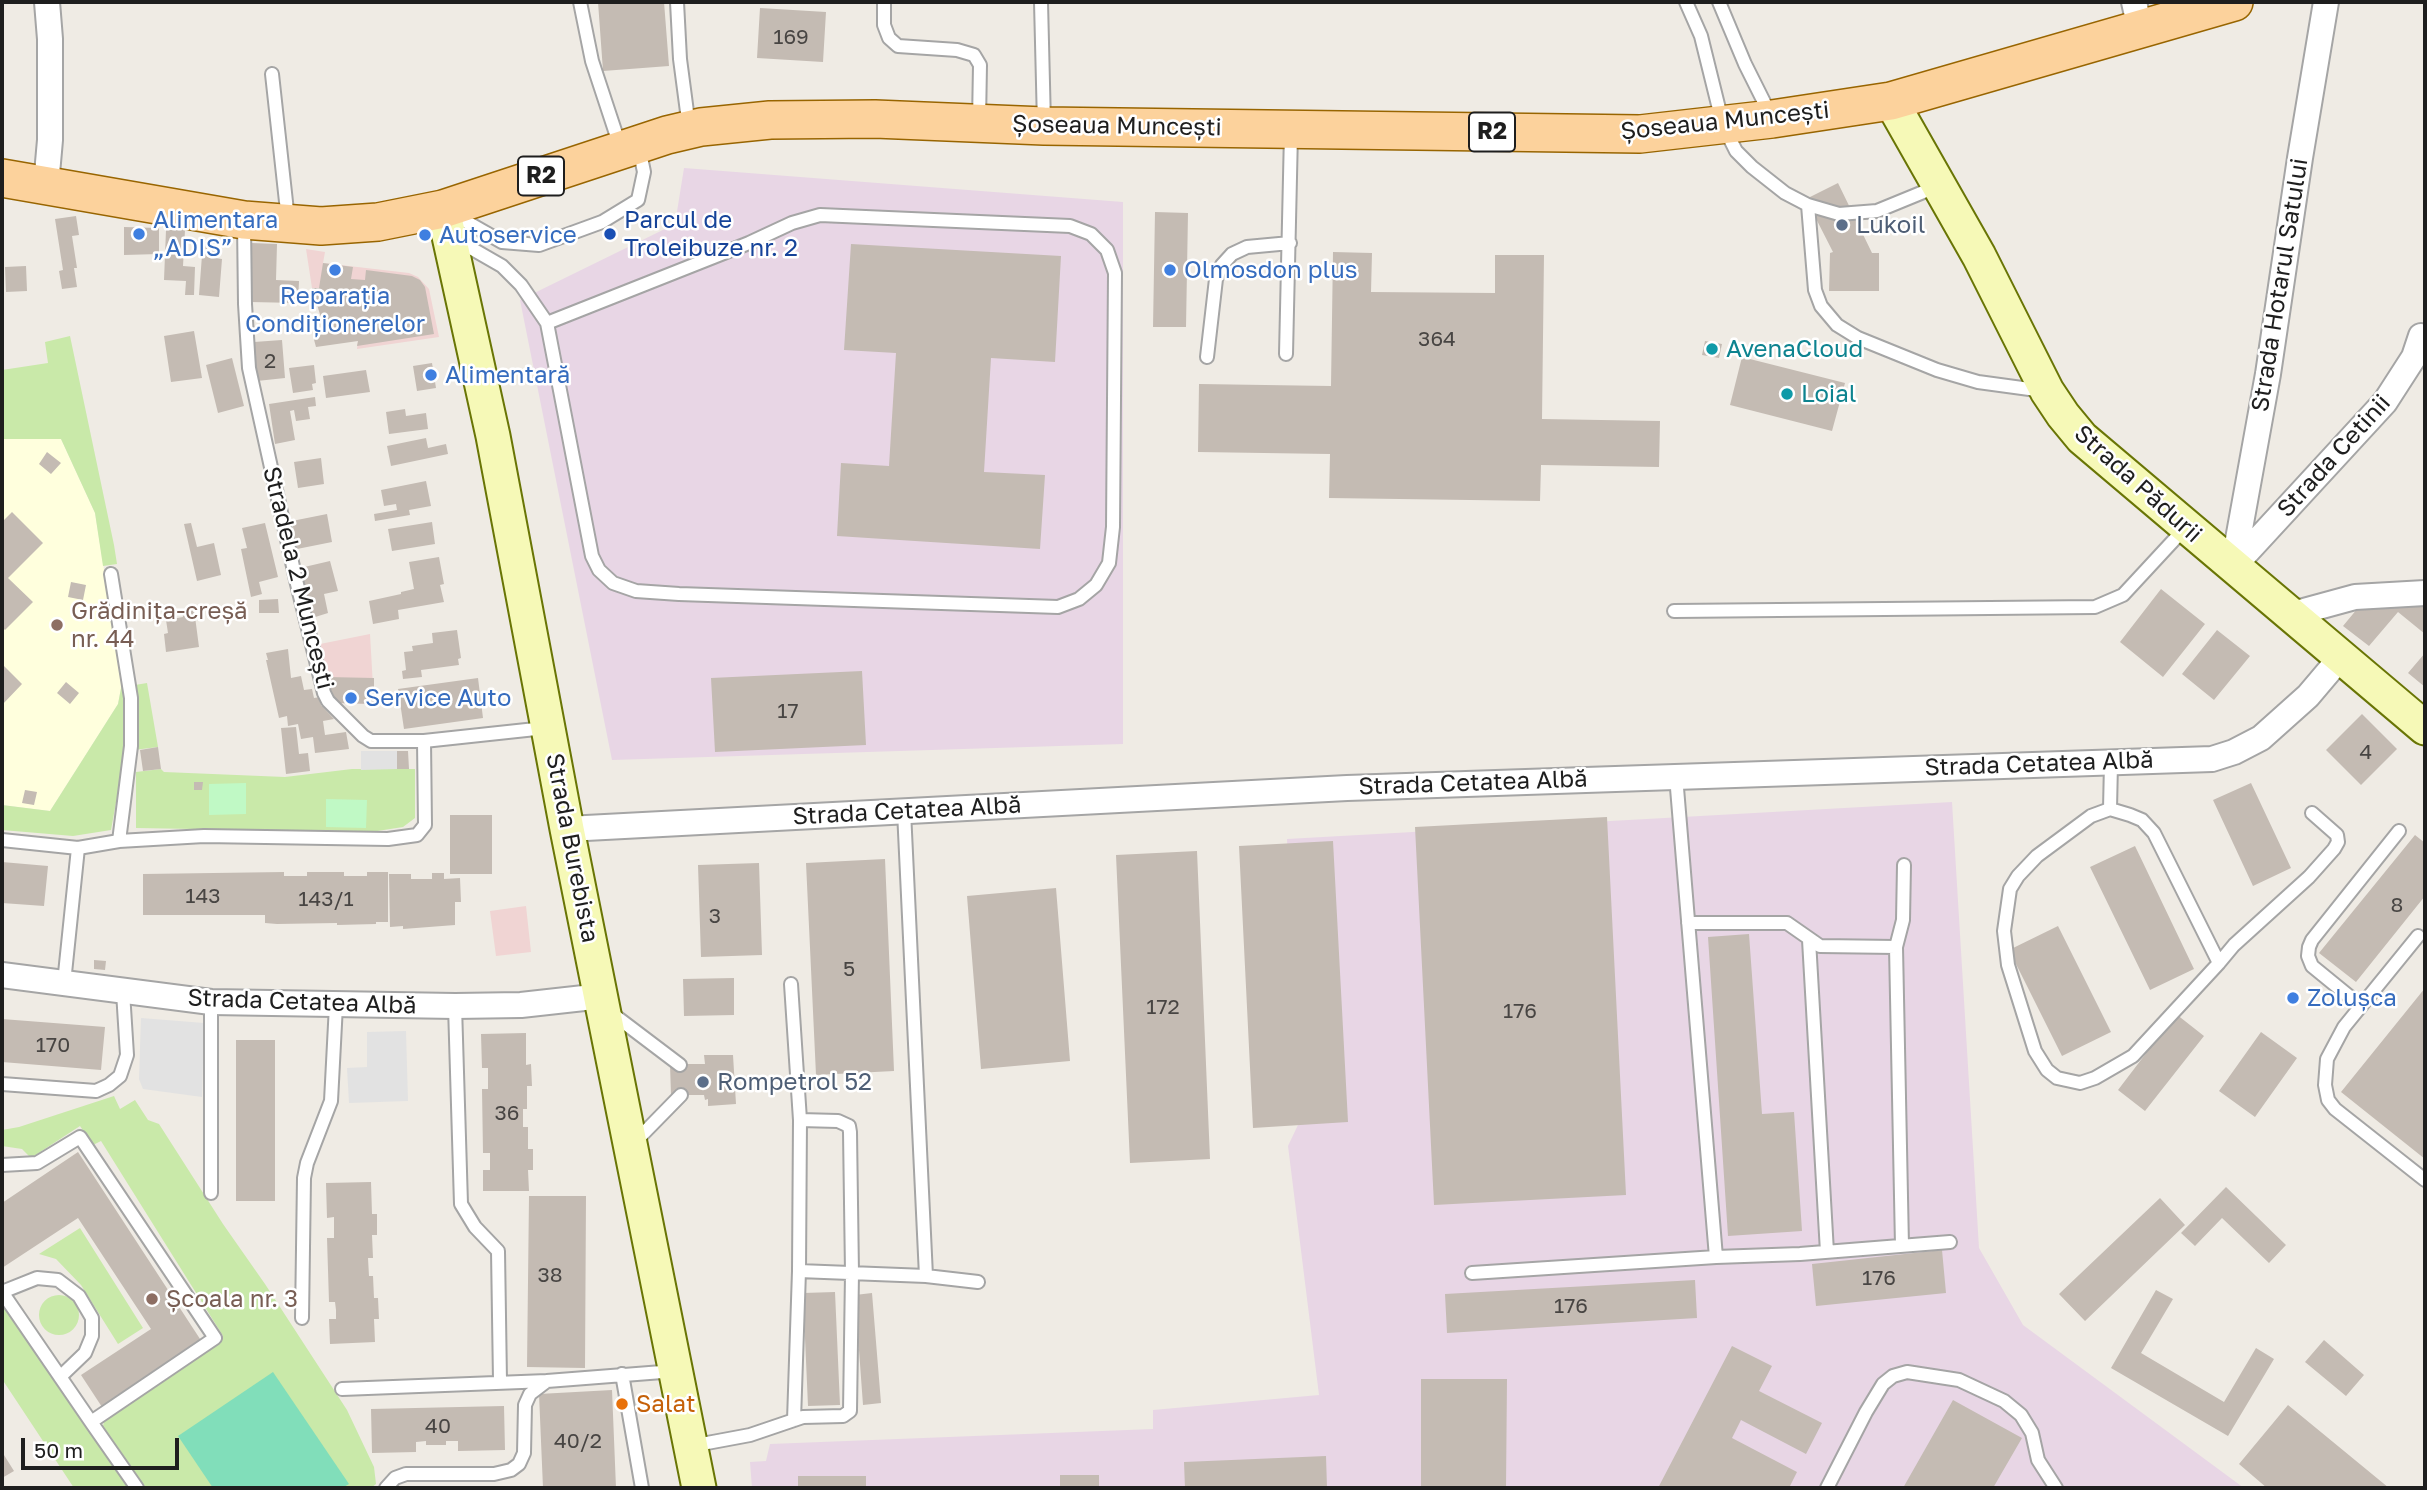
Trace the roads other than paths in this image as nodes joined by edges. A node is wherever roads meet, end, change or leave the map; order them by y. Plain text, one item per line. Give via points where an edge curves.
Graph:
1 (47, 2) edge
2 (580, 2) edge
3 (677, 2) edge
4 (884, 2) edge
5 (1041, 2) edge
6 (1686, 2) edge
7 (1719, 2) edge
8 (2234, 2) edge
9 (2326, 2) edge
10 (2137, 15) edge
11 (272, 74) dead end
12 (1891, 101) junction
13 (1772, 119) junction
14 (979, 122) junction
15 (1723, 125) junction
16 (1044, 126) junction
17 (1291, 129) junction
18 (689, 130) junction
19 (630, 146) junction
20 (2, 178) edge
21 (46, 186) junction
22 (1939, 186) junction
23 (1808, 205) junction
24 (244, 220) junction
25 (447, 223) junction
26 (289, 224) junction
27 (1290, 243) junction
28 (547, 324) junction
29 (2421, 336) dead end
30 (1286, 354) dead end
31 (1207, 357) dead end
32 (2047, 391) junction
33 (2186, 527) junction
34 (2233, 567) junction
35 (111, 574) dead end
36 (2425, 593) edge
37 (1674, 611) dead end
38 (2289, 615) junction
39 (2341, 657) junction
40 (548, 727) junction
41 (2425, 728) edge
42 (424, 741) junction
43 (2111, 762) junction
44 (1676, 776) junction
45 (2110, 809) junction
46 (904, 811) junction
47 (2312, 813) dead end
48 (567, 829) junction
49 (2399, 831) dead end
50 (2, 840) edge
51 (119, 841) junction
52 (78, 848) junction
53 (1904, 865) dead end
54 (1688, 923) junction
55 (2417, 936) dead end
56 (1809, 940) junction
57 (1896, 947) junction
58 (2219, 963) junction
59 (2, 975) edge
60 (64, 984) junction
61 (791, 984) dead end
62 (123, 992) junction
63 (211, 1002) junction
64 (603, 1002) junction
65 (336, 1005) junction
66 (455, 1006) junction
67 (2361, 1006) junction
68 (680, 1065) dead end
69 (2, 1084) edge
70 (681, 1095) dead end
71 (800, 1120) junction
72 (630, 1147) junction
73 (2, 1165) edge
74 (2425, 1180) edge
75 (211, 1193) dead end
76 (1950, 1242) dead end
77 (1902, 1246) junction
78 (1827, 1252) junction
79 (1716, 1257) junction
80 (799, 1271) junction
81 (852, 1273) junction
82 (1472, 1273) dead end
83 (926, 1276) junction
84 (978, 1282) dead end
85 (302, 1318) dead end
86 (676, 1371) junction
87 (622, 1374) junction
88 (60, 1377) junction
89 (500, 1381) junction
90 (547, 1381) junction
91 (342, 1389) dead end
92 (794, 1420) junction
93 (91, 1422) junction
94 (691, 1446) junction
95 (137, 1488) edge
96 (386, 1488) edge
97 (642, 1488) edge
98 (699, 1488) edge
99 (1827, 1488) edge
100 (2056, 1488) edge

1 - 21 street via 50,140
2 - 19 lane via 590,52
3 - 18 lane
4 - 14 lane via 884,26 898,46 974,55 980,65
5 - 16 lane
6 - 15 lane via 1701,36
7 - 13 lane
8 - 10 main road, Șoseaua Muncești / R2
9 - 34 street, Strada Hotarul Satului
10 - 12 main road, Șoseaua Muncești / R2
11 - 26 lane
12 - 13 main road, Șoseaua Muncești / R2
12 - 22 main road, Strada Pădurii
13 - 15 main road, Șoseaua Muncești / R2
14 - 16 main road, Șoseaua Muncești / R2
14 - 18 main road, Șoseaua Muncești / R2 via 770,120
15 - 17 main road, Șoseaua Muncești / R2 via 1640,134
15 - 23 lane via 1736,151 1752,167
16 - 17 main road, Șoseaua Muncești / R2
17 - 27 lane
18 - 19 main road, Șoseaua Muncești / R2
19 - 25 main road, Șoseaua Muncești / R2
19 - 25 lane via 644,173 638,200 602,222 539,245 502,242
20 - 21 main road, Șoseaua Muncești / R2
21 - 24 main road, Șoseaua Muncești / R2
22 - 23 lane via 1877,211 1839,214
22 - 32 main road, Strada Pădurii
23 - 32 lane via 1815,290 1821,306 1838,325 1857,338 1937,370 1978,382
24 - 26 main road, Șoseaua Muncești / R2
24 - 42 lane, Stradela 2 Muncești via 249,368 324,693 371,741
25 - 26 main road, Șoseaua Muncești / R2
25 - 28 lane via 502,266
25 - 40 main road, Strada Burebista
27 - 30 lane
27 - 31 lane via 1247,247 1222,265 1216,279
28 - 28 lane via 592,556 613,583 636,591 679,594 1058,607 1079,599 1096,585 1109,563 1115,273 1107,250 1091,234 1040,223 820,215
29 - 34 street, Strada Cetinii via 2414,357 2385,402
32 - 33 main road, Strada Pădurii via 2082,438
33 - 34 main road, Strada Pădurii
33 - 37 lane via 2123,595 2095,607
34 - 38 main road, Strada Pădurii
35 - 51 lane via 131,698 131,746
36 - 38 street via 2355,597
38 - 39 main road, Strada Pădurii
39 - 41 main road, Strada Pădurii
39 - 43 street, Strada Cetatea Albă via 2284,719 2234,752 2212,759
40 - 42 lane, Stradela 2 Muncești
40 - 48 main road, Strada Burebista
42 - 51 lane via 425,825 417,835
43 - 44 street, Strada Cetatea Albă
43 - 45 lane
44 - 46 street, Strada Cetatea Albă
44 - 54 lane
45 - 58 lane via 2142,820 2154,833
45 - 58 lane via 2091,816 2037,856 2010,889 2004,931 2008,965 2035,1051 2047,1070 2057,1078 2080,1083 2133,1056
46 - 48 street, Strada Cetatea Albă
46 - 83 lane
47 - 58 lane via 2338,842 2309,877
48 - 64 main road, Strada Burebista
49 - 67 lane via 2309,947 2312,966
50 - 52 lane
51 - 52 lane
52 - 60 lane
53 - 57 lane via 1905,900
54 - 56 lane via 1787,923
54 - 79 lane
55 - 67 lane
56 - 57 lane via 1821,946
56 - 78 lane
57 - 77 lane
59 - 60 street, Strada Cetatea Albă
60 - 62 street, Strada Cetatea Albă
61 - 71 lane
62 - 63 street, Strada Cetatea Albă
62 - 69 lane via 127,1055 120,1076 109,1085 96,1091
63 - 65 street, Strada Cetatea Albă
63 - 75 lane
64 - 66 street, Strada Cetatea Albă
64 - 68 lane
64 - 72 main road, Strada Burebista
65 - 66 street, Strada Cetatea Albă
65 - 85 lane via 331,1101 304,1178
66 - 89 lane via 461,1204 498,1251
67 - 74 lane via 2327,1059 2328,1100
70 - 72 lane
71 - 80 lane
71 - 81 lane via 838,1121 849,1126
72 - 86 main road, Strada Burebista
73 - 93 lane via 37,1163 80,1137 215,1338
76 - 77 lane
77 - 78 lane
78 - 79 lane
79 - 82 lane
80 - 81 lane
80 - 92 lane
81 - 83 lane
81 - 92 lane via 850,1411 843,1416
83 - 84 lane
86 - 87 lane
86 - 94 main road, Strada Burebista
87 - 90 lane
87 - 97 lane
88 - 88 lane via 85,1353 92,1336 92,1318 79,1296 58,1280 37,1278 2,1292
88 - 93 lane
89 - 90 lane
89 - 91 lane
90 - 96 lane via 530,1394 525,1405 524,1452 511,1470 407,1474
92 - 94 lane via 750,1435
93 - 95 lane
94 - 98 main road, Strada Burebista
99 - 100 lane via 1883,1384 1907,1372 1959,1380 2004,1401 2021,1415 2032,1433 2038,1460

